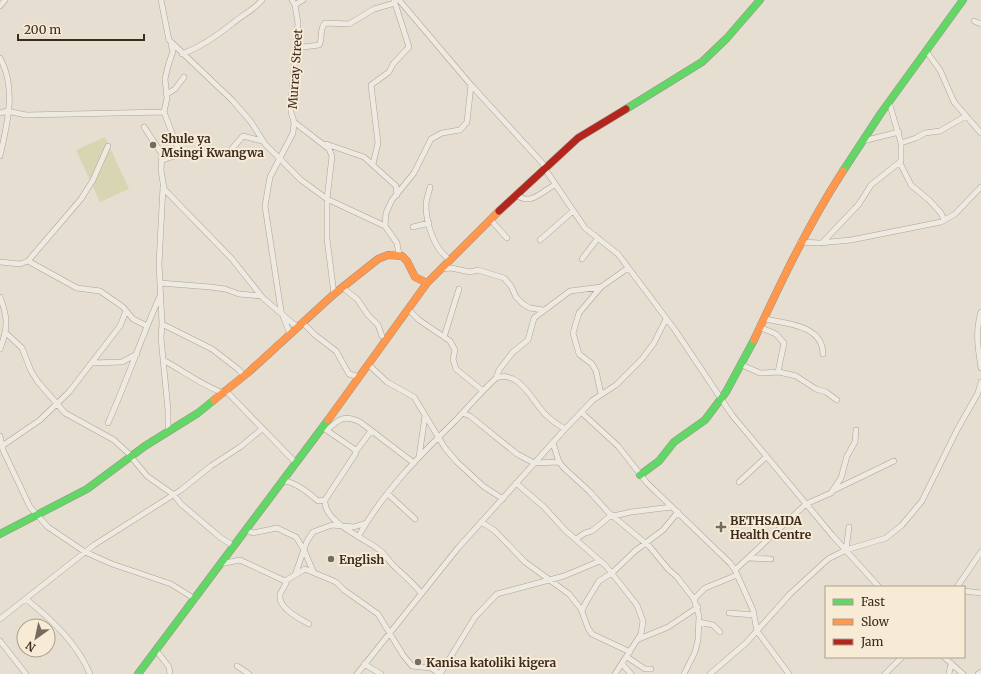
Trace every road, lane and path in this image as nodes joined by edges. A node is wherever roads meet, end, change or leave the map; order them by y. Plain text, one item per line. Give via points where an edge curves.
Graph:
1 (5, 0) edge
2 (262, 0) edge
3 (303, 0) edge
4 (760, 0) edge
5 (963, 0) edge
6 (160, 1) edge
7 (396, 1) edge
8 (293, 3) edge
9 (0, 6) edge
10 (974, 21) dead end
11 (981, 24) edge
12 (170, 42) junction
13 (295, 48) junction
14 (926, 50) junction
15 (182, 54) junction
16 (0, 58) edge
17 (184, 77) dead end
18 (471, 85) junction
19 (167, 94) junction
20 (889, 102) junction
21 (7, 111) junction
22 (164, 112) junction
23 (0, 113) edge
24 (966, 116) junction
25 (294, 122) junction
26 (144, 127) dead end
27 (899, 132) junction
28 (981, 133) edge
29 (262, 141) junction
30 (863, 142) junction
31 (322, 143) junction
32 (901, 143) junction
33 (108, 146) dead end
34 (342, 150) junction
35 (180, 154) junction
36 (0, 156) edge
37 (332, 158) junction
38 (163, 160) junction
39 (280, 160) junction
40 (900, 163) junction
41 (373, 164) junction
42 (545, 168) junction
43 (555, 185) junction
44 (163, 186) junction
45 (430, 187) dead end
46 (981, 187) edge
47 (399, 188) junction
48 (516, 196) junction
49 (327, 199) junction
50 (573, 211) junction
51 (490, 219) junction
52 (944, 220) junction
53 (429, 223) junction
54 (385, 226) junction
55 (413, 227) dead end
56 (507, 238) dead end
57 (598, 238) junction
58 (540, 240) dead end
59 (800, 242) junction
60 (822, 243) junction
61 (399, 255) junction
62 (449, 259) junction
63 (582, 259) dead end
64 (28, 261) junction
65 (0, 262) edge
66 (628, 268) junction
67 (439, 269) junction
68 (160, 283) junction
69 (427, 283) junction
70 (342, 287) junction
71 (602, 287) junction
72 (459, 289) dead end
73 (161, 294) junction
74 (334, 294) junction
75 (261, 296) junction
76 (1, 300) edge
77 (408, 309) junction
78 (544, 310) junction
79 (126, 312) junction
80 (981, 312) edge
81 (282, 314) junction
82 (666, 319) junction
83 (764, 319) junction
84 (162, 324) junction
85 (300, 325) junction
86 (147, 326) junction
87 (759, 327) junction
88 (6, 333) junction
89 (290, 334) junction
90 (382, 336) dead end
91 (444, 337) junction
92 (0, 349) edge
93 (137, 354) junction
94 (823, 354) dead end
95 (163, 360) junction
96 (93, 363) junction
97 (369, 365) junction
98 (742, 365) junction
99 (981, 368) edge
100 (778, 372) junction
101 (244, 376) junction
102 (360, 377) junction
103 (496, 378) junction
104 (981, 382) edge
105 (483, 391) junction
106 (225, 392) junction
107 (601, 394) junction
108 (721, 399) junction
109 (837, 400) dead end
110 (56, 405) junction
111 (581, 412) junction
112 (462, 413) junction
113 (425, 416) junction
114 (108, 423) dead end
115 (262, 429) junction
116 (324, 429) junction
117 (565, 429) junction
118 (856, 430) dead end
119 (371, 431) junction
120 (168, 432) junction
121 (0, 436) edge
122 (438, 436) junction
123 (553, 443) junction
124 (2, 446) junction
125 (356, 451) junction
126 (131, 457) junction
127 (766, 457) junction
128 (419, 458) junction
129 (894, 461) dead end
130 (559, 462) junction
131 (296, 463) junction
132 (414, 463) junction
133 (534, 463) junction
134 (640, 475) junction
135 (284, 481) junction
136 (739, 482) dead end
137 (516, 483) junction
138 (834, 490) junction
139 (388, 494) junction
140 (174, 495) junction
141 (503, 499) junction
142 (325, 500) junction
143 (806, 504) junction
144 (672, 507) junction
145 (678, 512) junction
146 (36, 515) junction
147 (613, 516) junction
148 (415, 519) dead end
149 (481, 522) junction
150 (366, 523) junction
151 (343, 526) junction
152 (849, 527) dead end
153 (246, 530) junction
154 (0, 534) edge
155 (358, 537) junction
156 (576, 539) junction
157 (646, 544) junction
158 (234, 546) junction
159 (304, 550) junction
160 (846, 550) junction
161 (85, 552) junction
162 (981, 552) edge
163 (749, 558) junction
164 (771, 559) dead end
165 (600, 561) junction
166 (220, 564) junction
167 (313, 571) junction
168 (736, 572) junction
169 (612, 573) junction
170 (295, 575) junction
171 (548, 579) junction
172 (287, 580) junction
173 (878, 586) edge
174 (958, 586) edge
175 (965, 591) edge
176 (421, 593) junction
177 (981, 593) edge
178 (195, 598) junction
179 (26, 599) junction
180 (694, 599) junction
181 (698, 607) junction
182 (582, 611) junction
183 (728, 613) dead end
184 (754, 615) junction
185 (0, 619) edge
186 (699, 622) junction
187 (309, 624) dead end
188 (757, 631) junction
189 (720, 632) dead end
190 (389, 633) junction
191 (639, 639) junction
192 (0, 640) edge
193 (156, 650) junction
194 (629, 654) junction
195 (901, 658) edge
196 (945, 658) edge
197 (951, 663) junction
198 (364, 664) junction
199 (622, 664) junction
200 (237, 666) dead end
201 (651, 668) dead end
202 (981, 672) edge
203 (26, 674) edge
204 (90, 674) edge
205 (138, 674) edge
206 (170, 674) edge
207 (249, 674) edge
208 (357, 674) edge
209 (381, 674) edge
210 (440, 674) edge
211 (615, 674) edge
212 (630, 674) edge
213 (684, 674) edge
214 (710, 674) edge
215 (789, 674) edge
216 (885, 674) edge
217 (949, 674) edge
218 (963, 674) edge
219 (978, 674) edge

1 - 9 street
2 - 15 street via 225,30
3 - 8 street
4 - 42 street via 702,62 578,138
5 - 14 street
6 - 12 street
7 - 13 street via 374,9 349,24 324,23 319,45
7 - 18 street
7 - 41 street via 409,46 389,72 370,85 378,143
8 - 13 street, Murray Street via 298,22
10 - 11 street
12 - 15 street
12 - 19 street via 173,51 165,79
13 - 25 street, Murray Street via 291,112
14 - 20 street
14 - 24 street via 940,70 950,96
15 - 29 street via 233,101 251,122
16 - 21 street via 9,80
17 - 19 street
18 - 42 street
18 - 47 street via 467,122 464,127 431,139 418,166
19 - 22 street
20 - 27 street
20 - 30 street
21 - 22 street via 26,115
21 - 23 street
21 - 36 street via 8,125
22 - 35 street
24 - 28 street
24 - 32 street via 940,131 926,133
25 - 31 street
25 - 39 street, Murray Street via 293,133
26 - 38 street
27 - 30 street
27 - 32 street
29 - 35 street via 244,136 228,152
29 - 39 street
30 - 59 street
31 - 34 street
31 - 37 street via 329,149
32 - 40 street
33 - 64 street via 81,200
34 - 37 street
34 - 41 street via 361,155
35 - 38 street
37 - 49 street
38 - 44 street
39 - 49 street
39 - 81 street, Murray Street via 269,180 265,206
40 - 52 street via 911,185 941,212
40 - 60 street via 871,185 859,204
41 - 47 street
42 - 43 street
42 - 48 street
43 - 48 street via 527,201
43 - 50 street
44 - 68 street
44 - 75 street via 232,259
45 - 53 street via 426,205
46 - 52 street via 956,214
47 - 54 street via 386,213
48 - 51 street
49 - 54 street
49 - 74 street via 328,259
50 - 57 street via 585,228
50 - 58 street
51 - 56 street
51 - 62 street
52 - 60 street via 887,233
53 - 55 street
53 - 62 street via 436,242
54 - 61 street via 397,243
57 - 63 street
57 - 66 street via 614,250
59 - 60 street
59 - 83 street
61 - 69 street via 407,261 415,277
61 - 70 street via 388,255 378,259
62 - 67 street
64 - 65 street via 20,264
64 - 79 street via 77,288 100,291
66 - 71 street
66 - 82 street
67 - 69 street
67 - 78 street via 451,268 470,272 478,270 504,278 523,304
68 - 73 street
68 - 75 street via 226,289 239,294
69 - 77 street
70 - 74 street
70 - 90 street via 357,299 378,325
71 - 78 street via 570,291
71 - 107 street via 579,313 573,333 578,354 595,367
72 - 91 street
73 - 84 street
73 - 86 street
74 - 85 street
75 - 81 street
76 - 88 street via 7,323
77 - 91 street
77 - 97 street
78 - 103 street via 533,319 528,340 513,352
79 - 86 street
79 - 96 street via 120,326
80 - 99 street via 977,333
81 - 85 street
81 - 89 street
82 - 107 street via 654,343 642,359 616,385
82 - 108 street
83 - 87 street
83 - 94 street via 811,331 822,342
84 - 95 street
84 - 101 street via 212,349
85 - 89 street
85 - 102 street via 336,351 350,374
86 - 93 street
87 - 98 street
87 - 100 street via 776,334 784,343
88 - 92 street
88 - 110 street via 22,348 31,371
89 - 101 street
91 - 105 street via 455,349 453,359 456,369
93 - 96 street via 122,362
93 - 114 street
95 - 106 street via 207,386
95 - 120 street
96 - 110 street
97 - 102 street
97 - 113 street via 387,382 414,397
98 - 100 street via 760,373
98 - 108 street
100 - 109 street via 796,376
101 - 106 street
102 - 116 street
103 - 105 street
103 - 117 street via 509,378 523,386 545,414
104 - 160 street via 978,393 933,475 928,490 914,511 886,538
105 - 112 street
106 - 115 street
106 - 120 street
107 - 111 street
108 - 127 street
108 - 134 street via 705,420 674,442 659,461
110 - 124 street via 34,425
110 - 126 street via 68,416 114,440
111 - 117 street
111 - 134 street via 618,446
112 - 122 street
112 - 133 street via 470,416 513,451
113 - 122 street
113 - 128 street
115 - 131 street
115 - 140 street
116 - 119 street via 347,417 358,421
116 - 125 street
116 - 131 street
117 - 123 street
118 - 138 street via 855,442
119 - 125 street
119 - 132 street
120 - 126 street
121 - 124 street
122 - 128 street
122 - 141 street via 457,462 483,486
123 - 130 street
123 - 133 street
124 - 146 street
125 - 142 street via 356,455
126 - 140 street via 148,476
126 - 146 street via 87,489
127 - 136 street
127 - 143 street
128 - 132 street
129 - 138 street
130 - 133 street
130 - 147 street
131 - 135 street
132 - 139 street
133 - 137 street
134 - 144 street
135 - 142 street via 308,492 318,501
135 - 153 street
137 - 141 street
137 - 156 street
138 - 143 street via 827,496
139 - 148 street
139 - 150 street
140 - 158 street via 221,538
140 - 161 street
141 - 149 street
142 - 151 street via 325,508 336,522
143 - 160 street
143 - 163 street
144 - 145 street
144 - 147 street
145 - 157 street via 663,530
145 - 168 street
146 - 154 street
146 - 161 street via 48,527
147 - 156 street
147 - 157 street
149 - 171 street via 494,530 524,562
149 - 176 street
150 - 151 street via 354,527
150 - 155 street
151 - 155 street
151 - 159 street via 332,525 313,532
152 - 160 street
153 - 158 street
153 - 159 street via 253,533 279,528 297,538
155 - 176 street via 382,552 395,567 412,580
156 - 165 street
157 - 169 street
157 - 180 street
158 - 166 street
159 - 167 street
159 - 170 street
160 - 173 street
160 - 188 street via 822,564 790,594
161 - 178 street via 171,584
161 - 179 street
162 - 174 street
163 - 164 street
163 - 168 street
165 - 169 street
165 - 171 street via 564,576
166 - 172 street via 240,560
166 - 178 street
167 - 170 street via 304,570
167 - 190 street via 336,582 376,612
168 - 180 street via 705,588
168 - 184 street
169 - 182 street via 595,586
169 - 191 street via 633,599 641,616 643,626
170 - 172 street
171 - 182 street via 566,591
171 - 210 street via 500,592 489,601 475,617
172 - 187 street via 280,595 281,602 290,612
175 - 177 street
176 - 190 street
178 - 193 street
179 - 185 street
179 - 204 street via 60,629
180 - 181 street
181 - 186 street
181 - 191 street via 668,628
182 - 194 street via 592,634
183 - 184 street
184 - 188 street
186 - 189 street via 713,625
186 - 213 street via 697,646
188 - 214 street
188 - 215 street
190 - 198 street
190 - 210 street via 413,666 431,668
191 - 194 street
192 - 203 street
193 - 205 street
193 - 206 street via 169,667
194 - 199 street
194 - 201 street via 645,669
195 - 216 street
196 - 197 street
197 - 217 street
197 - 218 street
198 - 208 street
198 - 209 street
199 - 211 street
199 - 212 street
200 - 207 street
202 - 219 street

